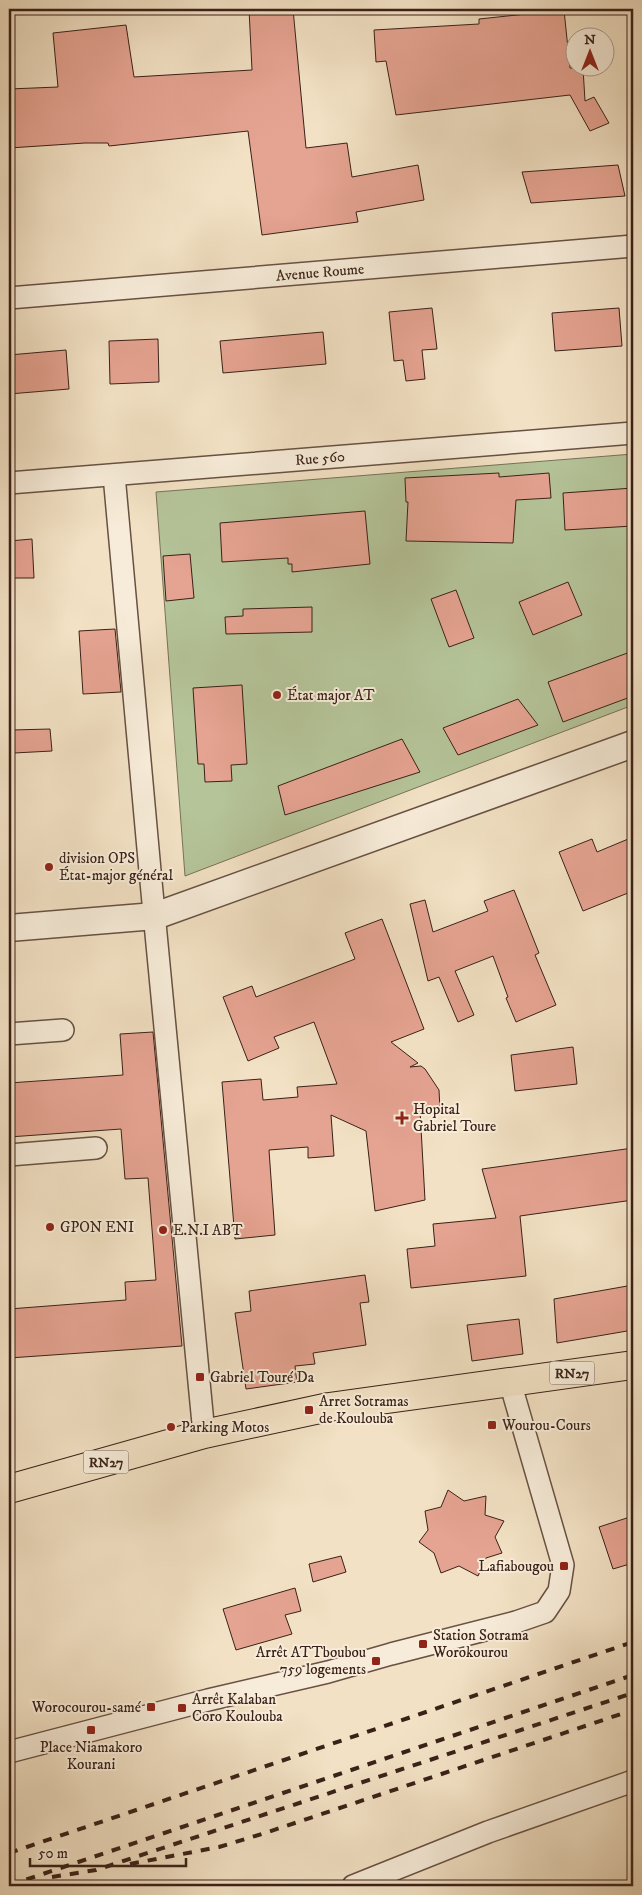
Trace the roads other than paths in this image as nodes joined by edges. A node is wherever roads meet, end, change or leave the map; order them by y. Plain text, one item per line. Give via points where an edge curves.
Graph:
1 (633, 246) edge
2 (9, 298) edge
3 (633, 433) edge
4 (114, 475) junction
5 (9, 482) edge
6 (633, 744) edge
7 (155, 916) junction
8 (9, 928) edge
9 (63, 1030) dead end
10 (9, 1034) edge
11 (96, 1148) dead end
12 (9, 1155) edge
13 (633, 1365) edge
14 (510, 1382) junction
15 (204, 1434) junction
16 (9, 1490) edge
17 (9, 1752) edge
18 (633, 1781) edge
19 (353, 1886) edge

1 - 2 street, Avenue Roume
3 - 4 street, Rue 560
4 - 5 street, Rue 560
4 - 7 street
6 - 7 street
7 - 8 street
7 - 15 street
9 - 10 street
11 - 12 street
13 - 14 main road, RN27
14 - 15 main road, RN27 via 329,1407
14 - 17 street via 563,1565 559,1591 545,1612 328,1672
15 - 16 main road, RN27
18 - 19 street via 488,1832

